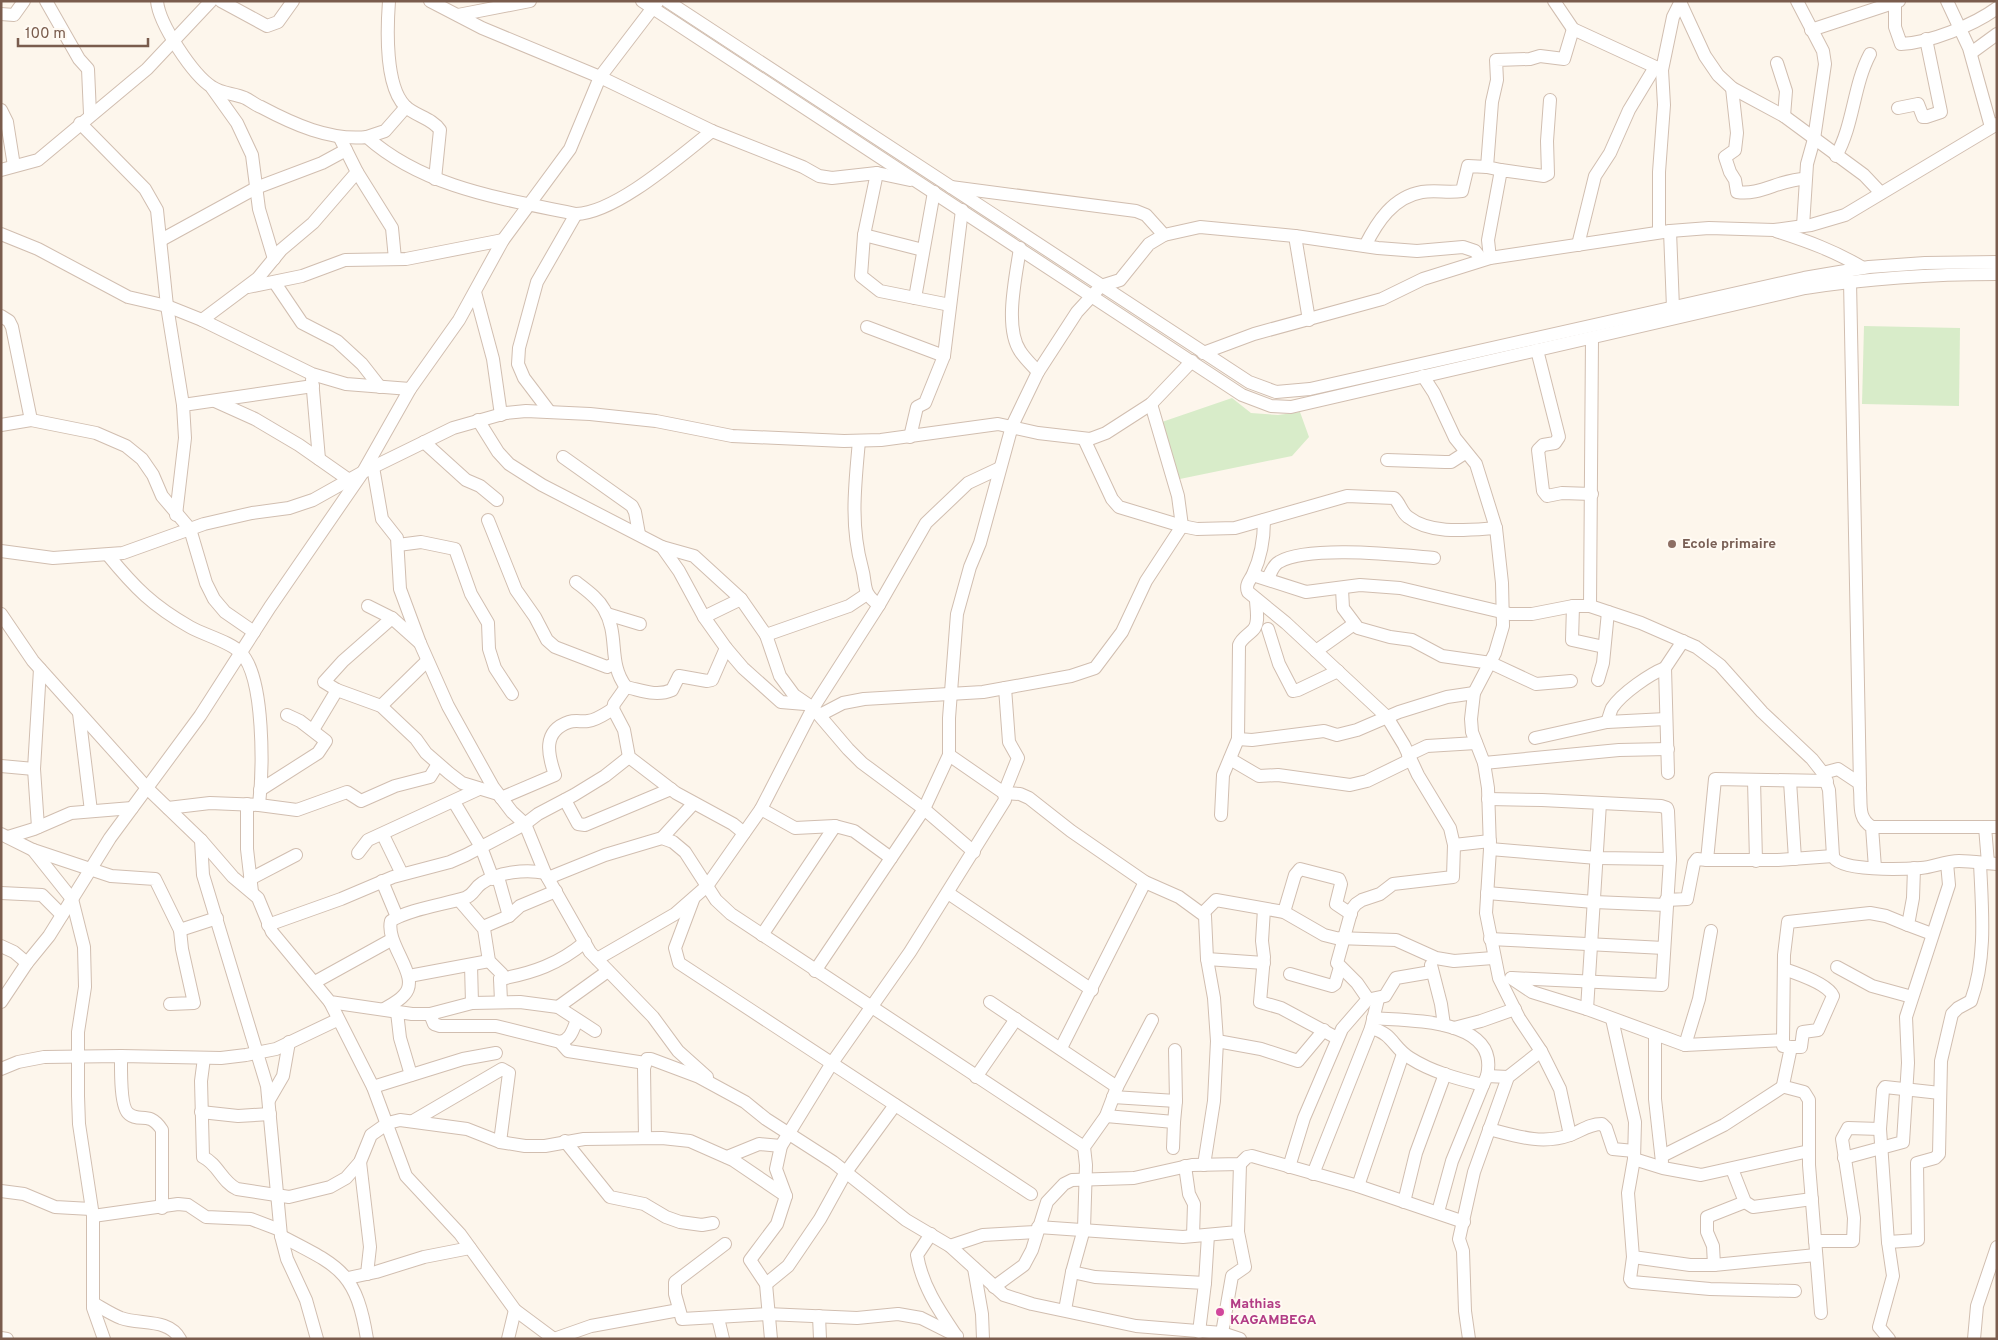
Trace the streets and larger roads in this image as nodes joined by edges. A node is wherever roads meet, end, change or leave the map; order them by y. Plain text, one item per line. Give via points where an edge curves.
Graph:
1 (24, 1) edge
2 (46, 1) edge
3 (157, 1) edge
4 (211, 1) edge
5 (221, 1) edge
6 (292, 1) edge
7 (388, 1) edge
8 (430, 1) edge
9 (530, 1) edge
10 (642, 1) edge
11 (667, 1) edge
12 (1554, 1) edge
13 (1797, 1) edge
14 (1947, 1) edge
15 (1681, 2) edge
16 (1896, 2) edge
17 (1996, 4) edge
18 (655, 5) edge
19 (1, 14) edge
20 (458, 15) junction
21 (1573, 29) junction
22 (1961, 29) junction
23 (1811, 30) junction
24 (1997, 34) edge
25 (1926, 39) junction
26 (175, 41) junction
27 (1970, 53) junction
28 (1870, 54) dead end
29 (1777, 63) dead end
30 (1659, 69) junction
31 (600, 77) junction
32 (211, 86) junction
33 (1732, 88) junction
34 (1550, 100) dead end
35 (406, 107) junction
36 (1898, 108) dead end
37 (1, 110) edge
38 (90, 114) junction
39 (1784, 116) junction
40 (80, 122) junction
41 (1994, 126) edge
42 (712, 132) junction
43 (367, 137) junction
44 (340, 138) junction
45 (1814, 139) junction
46 (346, 150) junction
47 (1836, 156) junction
48 (14, 166) junction
49 (1487, 167) junction
50 (1, 170) edge
51 (1501, 170) junction
52 (357, 172) junction
53 (877, 173) junction
54 (435, 179) junction
55 (1805, 179) junction
56 (917, 181) junction
57 (948, 187) junction
58 (256, 188) junction
59 (934, 192) junction
60 (1881, 193) junction
61 (530, 205) junction
62 (962, 210) junction
63 (576, 214) junction
64 (1803, 226) junction
65 (1774, 230) junction
66 (1664, 231) junction
67 (1, 234) edge
68 (864, 235) junction
69 (1164, 235) junction
70 (1295, 236) junction
71 (160, 240) junction
72 (503, 240) junction
73 (1578, 245) junction
74 (1364, 246) junction
75 (1020, 248) junction
76 (924, 250) junction
77 (274, 259) junction
78 (395, 259) junction
79 (1486, 259) junction
80 (1997, 262) edge
81 (1863, 268) junction
82 (1997, 274) edge
83 (1850, 282) junction
84 (275, 283) junction
85 (248, 287) junction
86 (1097, 291) junction
87 (475, 292) junction
88 (915, 298) junction
89 (1730, 300) junction
90 (950, 305) junction
91 (167, 306) junction
92 (1673, 308) junction
93 (1, 316) edge
94 (202, 320) junction
95 (1309, 320) junction
96 (867, 327) dead end
97 (1592, 338) junction
98 (1537, 350) junction
99 (1204, 353) junction
100 (944, 356) junction
101 (1192, 361) junction
102 (1038, 372) junction
103 (1423, 376) junction
104 (313, 380) junction
105 (380, 387) junction
106 (410, 389) junction
107 (214, 401) junction
108 (1151, 404) junction
109 (183, 405) junction
110 (549, 411) junction
111 (501, 415) junction
112 (32, 420) junction
113 (478, 420) junction
114 (1, 424) edge
115 (1012, 426) junction
116 (910, 437) junction
117 (1084, 439) junction
118 (859, 441) junction
119 (424, 442) junction
120 (1465, 453) junction
121 (563, 457) dead end
122 (319, 459) junction
123 (1387, 460) dead end
124 (1000, 468) junction
125 (368, 470) junction
126 (349, 480) junction
127 (1592, 494) junction
128 (497, 500) dead end
129 (176, 514) junction
130 (488, 520) dead end
131 (1264, 520) junction
132 (1182, 526) junction
133 (1496, 528) junction
134 (190, 529) junction
135 (639, 534) junction
136 (398, 545) junction
137 (662, 546) junction
138 (1, 551) edge
139 (108, 556) junction
140 (1434, 558) dead end
141 (1253, 574) junction
142 (1268, 578) junction
143 (576, 582) dead end
144 (1342, 589) junction
145 (867, 594) junction
146 (741, 599) junction
147 (1256, 599) junction
148 (879, 604) junction
149 (368, 606) dead end
150 (1573, 606) junction
151 (1590, 606) junction
152 (1503, 612) junction
153 (1608, 612) junction
154 (1, 614) edge
155 (607, 614) junction
156 (704, 617) junction
157 (392, 618) junction
158 (640, 624) dead end
159 (1354, 624) junction
160 (1268, 629) dead end
161 (254, 632) junction
162 (766, 635) junction
163 (1683, 641) junction
164 (420, 643) junction
165 (1604, 647) junction
166 (726, 648) junction
167 (1316, 650) junction
168 (241, 652) junction
169 (427, 661) junction
170 (1491, 662) junction
171 (614, 664) junction
172 (1665, 668) junction
173 (40, 669) junction
174 (1338, 672) junction
175 (1598, 680) dead end
176 (1571, 681) dead end
177 (626, 687) junction
178 (1005, 688) junction
179 (337, 690) junction
180 (1474, 693) junction
181 (512, 694) dead end
182 (952, 694) junction
183 (381, 706) junction
184 (613, 709) junction
185 (813, 709) junction
186 (79, 712) junction
187 (287, 715) dead end
188 (1387, 717) junction
189 (1666, 719) junction
190 (1607, 722) junction
191 (314, 730) junction
192 (1535, 738) dead end
193 (1238, 739) junction
194 (1476, 743) junction
195 (1668, 749) junction
196 (949, 755) junction
197 (628, 756) junction
198 (1230, 758) junction
199 (1409, 758) junction
200 (1484, 763) junction
201 (438, 764) junction
202 (1, 766) edge
203 (34, 769) junction
204 (1668, 773) dead end
205 (1825, 777) junction
206 (1754, 780) junction
207 (1790, 781) junction
208 (1860, 786) junction
209 (670, 788) junction
210 (148, 789) junction
211 (479, 789) junction
212 (260, 790) junction
213 (1004, 794) junction
214 (500, 796) junction
215 (1488, 799) junction
216 (565, 800) junction
217 (454, 802) junction
218 (1600, 802) junction
219 (693, 804) junction
220 (253, 805) junction
221 (132, 808) junction
222 (168, 808) junction
223 (761, 809) junction
224 (924, 809) junction
225 (91, 811) junction
226 (1221, 815) dead end
227 (525, 824) junction
228 (835, 826) junction
229 (38, 827) junction
230 (1872, 827) junction
231 (1991, 827) edge
232 (744, 832) junction
233 (383, 835) junction
234 (4, 836) edge
235 (662, 838) junction
236 (201, 840) junction
237 (1454, 844) junction
238 (1490, 845) junction
239 (481, 847) junction
240 (33, 850) junction
241 (974, 852) junction
242 (358, 853) dead end
243 (296, 855) dead end
244 (1833, 856) junction
245 (891, 858) junction
246 (1597, 858) junction
247 (1670, 859) junction
248 (1795, 859) junction
249 (1707, 860) junction
250 (1756, 860) junction
251 (1947, 863) junction
252 (1988, 864) edge
253 (1875, 868) junction
254 (1914, 868) junction
255 (90, 870) junction
256 (402, 874) junction
257 (546, 876) junction
258 (495, 878) junction
259 (382, 881) junction
260 (1145, 882) junction
261 (251, 886) junction
262 (707, 886) junction
263 (556, 891) junction
264 (948, 892) junction
265 (1, 893) edge
266 (1487, 893) junction
267 (694, 898) junction
268 (72, 899) junction
269 (459, 900) junction
270 (1594, 902) junction
271 (1666, 903) junction
272 (1264, 909) junction
273 (1284, 912) junction
274 (1203, 914) junction
275 (1351, 914) junction
276 (62, 915) junction
277 (510, 916) junction
278 (397, 917) junction
279 (217, 918) junction
280 (268, 925) junction
281 (1908, 925) junction
282 (482, 927) junction
283 (180, 930) junction
284 (1711, 931) dead end
285 (1932, 934) junction
286 (762, 935) junction
287 (1344, 939) junction
288 (1490, 939) junction
289 (392, 940) junction
290 (585, 942) junction
291 (1591, 945) junction
292 (1, 946) edge
293 (1664, 948) junction
294 (1430, 955) junction
295 (1494, 958) junction
296 (597, 959) junction
297 (1207, 959) junction
298 (490, 961) junction
299 (27, 963) junction
300 (1264, 963) junction
301 (471, 965) junction
302 (1340, 967) junction
303 (1837, 967) dead end
304 (1784, 969) junction
305 (608, 971) junction
306 (815, 971) junction
307 (1431, 972) junction
308 (1290, 974) dead end
309 (409, 976) junction
310 (1499, 978) junction
311 (1512, 978) junction
312 (500, 979) junction
313 (1588, 981) junction
314 (316, 982) junction
315 (1092, 990) junction
316 (1912, 997) junction
317 (1373, 999) junction
318 (1, 1002) edge
319 (330, 1002) junction
320 (501, 1002) junction
321 (990, 1002) dead end
322 (170, 1004) dead end
323 (472, 1004) junction
324 (558, 1007) junction
325 (871, 1008) junction
326 (1515, 1009) junction
327 (1587, 1009) junction
328 (390, 1010) junction
329 (430, 1014) junction
330 (1612, 1019) junction
331 (337, 1020) junction
332 (577, 1020) junction
333 (1016, 1020) junction
334 (1152, 1020) dead end
335 (1372, 1023) junction
336 (1449, 1026) junction
337 (1324, 1030) junction
338 (595, 1031) dead end
339 (1655, 1035) junction
340 (1338, 1038) junction
341 (1217, 1041) junction
342 (289, 1042) junction
343 (560, 1042) junction
344 (1787, 1043) junction
345 (1685, 1045) junction
346 (1061, 1048) junction
347 (1175, 1050) dead end
348 (1541, 1051) junction
349 (257, 1053) junction
350 (496, 1053) dead end
351 (1403, 1054) junction
352 (121, 1056) junction
353 (78, 1057) junction
354 (204, 1058) junction
355 (645, 1063) junction
356 (832, 1063) junction
357 (1, 1069) edge
358 (1445, 1074) junction
359 (412, 1075) junction
360 (976, 1077) junction
361 (1508, 1077) junction
362 (1485, 1081) junction
363 (714, 1084) junction
364 (1784, 1086) junction
365 (374, 1087) junction
366 (1906, 1089) junction
367 (1115, 1092) junction
368 (1940, 1093) junction
369 (269, 1100) junction
370 (1176, 1101) junction
371 (894, 1105) junction
372 (201, 1112) junction
373 (270, 1114) junction
374 (1106, 1116) junction
375 (413, 1121) junction
376 (1174, 1122) junction
377 (388, 1123) junction
378 (1489, 1128) junction
379 (1880, 1129) junction
380 (788, 1134) junction
381 (1570, 1135) junction
382 (645, 1138) junction
383 (565, 1141) junction
384 (500, 1142) junction
385 (781, 1146) junction
386 (1084, 1147) junction
387 (1173, 1148) dead end
388 (1881, 1148) junction
389 (1809, 1152) junction
390 (1634, 1155) junction
391 (727, 1157) junction
392 (1844, 1158) junction
393 (360, 1162) junction
394 (1662, 1162) junction
395 (1240, 1164) junction
396 (1204, 1165) junction
397 (1185, 1166) junction
398 (1289, 1167) junction
399 (1732, 1169) junction
400 (846, 1172) junction
401 (1313, 1174) junction
402 (1086, 1180) junction
403 (1358, 1186) junction
404 (1, 1191) edge
405 (1031, 1194) dead end
406 (276, 1195) junction
407 (786, 1196) junction
408 (1812, 1199) junction
409 (1404, 1202) junction
410 (1745, 1202) junction
411 (162, 1208) junction
412 (92, 1212) junction
413 (1438, 1212) junction
414 (1464, 1222) junction
415 (713, 1223) dead end
416 (1084, 1229) junction
417 (1037, 1230) junction
418 (1238, 1232) junction
419 (280, 1233) junction
420 (931, 1234) junction
421 (1208, 1234) junction
422 (1193, 1236) junction
423 (1815, 1241) junction
424 (1888, 1242) junction
425 (725, 1244) dead end
426 (950, 1246) junction
427 (1997, 1246) edge
428 (470, 1248) junction
429 (1816, 1255) junction
430 (1633, 1257) junction
431 (1714, 1265) junction
432 (974, 1268) junction
433 (1072, 1272) junction
434 (367, 1274) junction
435 (348, 1278) junction
436 (1205, 1283) junction
437 (766, 1284) junction
438 (994, 1287) junction
439 (1795, 1291) dead end
440 (93, 1303) junction
441 (515, 1310) junction
442 (679, 1310) junction
443 (1065, 1310) junction
444 (1821, 1313) dead end
445 (767, 1314) junction
446 (819, 1316) junction
447 (718, 1318) junction
448 (1199, 1332) junction
449 (1144, 1333) edge
450 (1222, 1333) junction
451 (1, 1338) edge
452 (959, 1338) edge
453 (7, 1339) edge
454 (104, 1339) edge
455 (180, 1339) edge
456 (317, 1339) edge
457 (367, 1339) edge
458 (508, 1339) edge
459 (554, 1339) edge
460 (723, 1339) edge
461 (771, 1339) edge
462 (820, 1339) edge
463 (983, 1339) edge
464 (1240, 1339) edge
465 (1468, 1339) edge
466 (1889, 1339) edge
467 (1974, 1339) edge

1 - 19 street via 14,15
2 - 38 street via 88,69
3 - 26 street via 166,28
4 - 26 street
5 - 6 street via 267,26 278,22
7 - 35 street via 387,39 391,66 397,93
8 - 20 street
9 - 20 street
10 - 18 street
11 - 57 street
12 - 21 street
13 - 23 street
14 - 22 street
15 - 30 street via 1673,17
15 - 33 street via 1705,56
16 - 23 street
16 - 25 street via 1895,28 1899,43
17 - 22 street via 1986,17
18 - 31 street
18 - 56 street
20 - 31 street
21 - 30 street
21 - 49 street via 1564,59 1540,56 1496,60 1497,80
22 - 25 street
22 - 27 street
23 - 45 street via 1823,51 1825,64
24 - 27 street
25 - 36 street via 1942,112 1923,117 1918,104
26 - 32 street
26 - 38 street via 147,69
27 - 41 street
28 - 47 street via 1864,65 1851,122
29 - 39 street via 1786,91
30 - 66 street via 1664,105 1659,172
30 - 73 street via 1629,110 1610,153 1595,176
31 - 42 street
31 - 61 street via 570,150
32 - 44 street via 245,98 284,119
32 - 58 street via 237,123 252,155
33 - 39 street
33 - 55 street via 1736,150 1734,154 1727,155 1726,160 1737,192 1751,192 1787,180
34 - 51 street via 1548,174
35 - 43 street via 385,131
35 - 54 street via 436,124 440,130
37 - 48 street via 7,122
38 - 40 street
39 - 45 street
40 - 48 street via 38,160
40 - 71 street via 152,199
41 - 60 street
42 - 53 street via 819,176 832,178
42 - 63 street via 638,186 597,211
43 - 44 street
43 - 54 street via 381,149
44 - 46 street
45 - 47 street
45 - 55 street
46 - 52 street
46 - 58 street via 322,163
47 - 60 street via 1864,175
48 - 50 street
49 - 51 street
49 - 74 street via 1468,166 1462,192 1424,192 1394,205 1385,213
51 - 79 street
52 - 77 street via 337,198
52 - 78 street via 392,228
53 - 56 street
53 - 68 street
54 - 61 street via 458,188
55 - 64 street
56 - 59 street
57 - 69 street via 1136,211 1146,215
57 - 86 street
58 - 71 street
58 - 77 street
59 - 62 street
59 - 76 street
60 - 64 street via 1845,215
61 - 63 street
61 - 72 street
62 - 75 street
62 - 90 street
63 - 110 street via 537,282 519,348 518,364 524,378
64 - 65 street
65 - 66 street via 1708,228
65 - 81 street via 1819,245
66 - 73 street
66 - 92 street
67 - 91 street via 38,249 128,298
68 - 76 street
68 - 88 street via 861,276 880,291
69 - 70 street via 1200,227
69 - 86 street via 1150,244 1120,280
70 - 74 street
70 - 95 street
71 - 91 street
72 - 78 street via 431,256
72 - 87 street
73 - 79 street
74 - 79 street via 1417,251 1463,246
75 - 86 street
75 - 102 street via 1012,309 1015,338 1020,351
76 - 88 street
77 - 85 street
78 - 84 street via 345,260
79 - 95 street via 1422,279 1382,300
80 - 81 street
81 - 89 street
82 - 83 street via 1925,274
83 - 89 street
83 - 208 street
84 - 85 street
84 - 105 street via 302,323 338,341
85 - 94 street
86 - 99 street
86 - 101 street
86 - 102 street via 1078,312
87 - 106 street
87 - 111 street via 493,360
88 - 90 street
89 - 92 street
89 - 97 street
90 - 100 street
91 - 94 street
91 - 109 street
92 - 99 street via 1286,393 1267,390 1249,382
93 - 112 street via 12,327
94 - 104 street
95 - 99 street via 1254,334
96 - 100 street
97 - 98 street
97 - 127 street
98 - 103 street
98 - 127 street via 1559,437 1555,443 1538,450 1542,491 1548,496
100 - 116 street via 925,403 917,407
101 - 103 street via 1242,394 1261,403 1282,407
101 - 108 street
102 - 115 street
103 - 120 street
104 - 105 street
104 - 107 street
104 - 122 street
105 - 106 street
106 - 125 street
107 - 109 street
107 - 122 street via 255,419
108 - 117 street via 1106,433
108 - 132 street via 1178,496
109 - 129 street via 185,438
110 - 111 street
110 - 118 street via 672,423 732,436
111 - 113 street
112 - 114 street
112 - 129 street via 96,433 126,446 148,467 162,496
113 - 119 street
113 - 135 street via 498,452 510,464
115 - 116 street via 990,424
115 - 117 street
115 - 124 street
116 - 118 street
117 - 132 street via 1112,499 1119,507
118 - 145 street via 853,514 856,548
119 - 125 street
119 - 128 street via 466,480 485,489
120 - 123 street via 1451,462
120 - 133 street via 1478,469
121 - 135 street via 632,506
122 - 126 street
124 - 148 street via 968,482 926,523
124 - 182 street via 957,614
125 - 126 street
125 - 136 street via 382,519 397,538
125 - 161 street
126 - 134 street via 313,500 289,508 252,513
127 - 151 street
129 - 134 street
130 - 171 street via 516,590 547,640 555,647 607,667
131 - 132 street via 1235,528
131 - 133 street via 1358,495 1394,498 1407,516 1427,526 1466,530
131 - 141 street via 1264,541
132 - 178 street via 1146,581 1122,632 1099,666 1071,676
133 - 152 street
134 - 139 street
134 - 161 street via 211,594 225,612
135 - 137 street
136 - 164 street via 400,588
136 - 181 street via 421,542 455,549 471,594 488,623 489,648 495,668
137 - 146 street via 694,556
137 - 156 street
138 - 139 street via 44,558
139 - 168 street via 137,591 156,607
140 - 142 street via 1358,553 1310,555 1280,562
141 - 142 street
141 - 147 street via 1246,589
142 - 144 street via 1306,592
143 - 155 street via 596,599
144 - 152 street via 1360,586 1400,588
144 - 159 street via 1343,608
145 - 148 street
145 - 162 street via 850,606
146 - 156 street
146 - 162 street
147 - 167 street
147 - 193 street via 1257,622 1241,640 1238,654
148 - 185 street
149 - 157 street
150 - 151 street
150 - 152 street via 1532,614
150 - 165 street via 1572,640
151 - 153 street
152 - 170 street via 1501,635
153 - 163 street
153 - 165 street
154 - 173 street
155 - 158 street
155 - 171 street via 616,654
156 - 166 street
157 - 164 street
157 - 179 street via 324,682
159 - 167 street
159 - 170 street via 1358,628 1412,640 1442,656
160 - 174 street via 1292,691
161 - 168 street
162 - 185 street via 780,676 794,695
163 - 172 street
163 - 205 street via 1720,665 1762,712 1812,759
164 - 169 street
165 - 175 street
166 - 177 street via 712,680 679,676 672,690 661,694
166 - 185 street via 781,702
167 - 174 street
168 - 210 street
168 - 212 street via 252,672 258,695
169 - 183 street
169 - 214 street via 448,706
170 - 176 street via 1536,684
170 - 180 street
171 - 177 street
172 - 189 street
172 - 190 street via 1651,674 1617,703
173 - 186 street
173 - 203 street
174 - 188 street
177 - 184 street
178 - 182 street
178 - 213 street via 1009,742 1018,758
179 - 183 street
179 - 191 street
180 - 188 street via 1447,696
180 - 194 street via 1470,725
182 - 185 street via 864,699
182 - 196 street
183 - 201 street
184 - 197 street via 624,730
184 - 214 street via 590,721 568,722 558,728 548,746 554,775
185 - 223 street
185 - 224 street via 862,763
186 - 210 street
186 - 225 street
187 - 191 street
188 - 193 street via 1337,735 1324,731
188 - 199 street
189 - 190 street
189 - 195 street
190 - 192 street
191 - 212 street via 326,741 324,748
193 - 198 street
194 - 199 street via 1427,746
194 - 200 street
195 - 200 street via 1619,750
195 - 204 street
196 - 213 street
196 - 224 street
197 - 209 street
197 - 216 street via 605,776
198 - 199 street via 1259,776 1278,775 1350,785 1367,781
198 - 226 street via 1224,775
199 - 237 street via 1446,819
200 - 215 street
201 - 211 street via 462,782
201 - 220 street via 430,777 395,786 361,801 347,792 297,810
202 - 203 street
203 - 229 street
205 - 207 street
205 - 208 street via 1838,769
205 - 244 street
206 - 207 street
206 - 249 street via 1715,779
206 - 250 street
207 - 248 street
208 - 230 street via 1861,814
209 - 216 street via 585,826 578,824
209 - 219 street
210 - 221 street
210 - 222 street
211 - 214 street
211 - 217 street
212 - 220 street
213 - 241 street via 1005,800
213 - 260 street via 1020,794 1029,798
214 - 227 street
215 - 218 street
215 - 238 street
216 - 227 street
217 - 233 street
217 - 239 street
218 - 246 street
218 - 247 street via 1667,808
219 - 232 street
219 - 235 street
220 - 222 street via 202,803
220 - 261 street via 247,849
221 - 225 street
221 - 255 street
222 - 236 street
223 - 228 street via 795,828
223 - 232 street
224 - 241 street
224 - 245 street
225 - 229 street via 62,815
227 - 239 street
227 - 257 street
228 - 245 street via 854,831
228 - 286 street
229 - 234 street
230 - 231 street
230 - 253 street
231 - 252 street
232 - 262 street
233 - 242 street via 368,840
233 - 256 street
234 - 240 street
235 - 257 street
235 - 262 street via 685,852
236 - 261 street via 233,877
236 - 279 street via 203,875
237 - 238 street
237 - 275 street via 1454,877 1393,884 1380,894 1362,900 1354,906
238 - 246 street
238 - 266 street
239 - 256 street via 450,862
239 - 258 street
240 - 255 street
240 - 268 street
241 - 264 street
243 - 261 street
244 - 248 street
244 - 253 street via 1842,865
245 - 306 street
246 - 247 street
246 - 270 street
247 - 271 street
248 - 250 street
249 - 250 street
249 - 271 street via 1695,860 1687,899
251 - 252 street
251 - 254 street
251 - 285 street via 1949,885
252 - 368 street via 1984,932 1976,986 1971,1001 1952,1014 1940,1072
253 - 254 street
254 - 281 street
255 - 268 street
255 - 283 street via 123,878 155,879
256 - 259 street
257 - 258 street via 519,871
257 - 263 street
258 - 269 street
258 - 277 street
259 - 278 street
259 - 280 street
260 - 274 street via 1179,897
260 - 315 street
261 - 280 street
262 - 267 street
262 - 286 street via 731,914
263 - 277 street via 520,906
263 - 290 street
264 - 315 street
264 - 325 street
265 - 276 street via 42,895
266 - 270 street
266 - 288 street
267 - 296 street via 662,922
267 - 356 street via 676,948 679,963
268 - 276 street
268 - 353 street via 84,947 85,987
269 - 278 street
269 - 282 street
270 - 271 street
270 - 291 street
271 - 293 street
272 - 273 street
272 - 274 street via 1216,900
272 - 300 street
273 - 275 street via 1295,875 1300,869 1339,879 1341,884 1336,904
273 - 287 street via 1324,934
274 - 297 street via 1206,917
275 - 287 street
276 - 299 street
277 - 282 street
278 - 289 street via 391,923
279 - 283 street
279 - 349 street
280 - 314 street
281 - 285 street
281 - 304 street via 1870,913 1790,920
282 - 298 street
283 - 322 street via 194,1003
284 - 345 street via 1699,998
285 - 316 street
286 - 306 street
287 - 294 street via 1396,940
287 - 302 street via 1337,962
288 - 291 street
288 - 295 street
289 - 309 street
289 - 314 street
290 - 296 street
290 - 312 street via 557,963 530,974
291 - 293 street
291 - 313 street
292 - 299 street
293 - 313 street via 1662,985
294 - 295 street via 1454,961
294 - 307 street
295 - 310 street
296 - 305 street
297 - 300 street
297 - 341 street
298 - 301 street
298 - 312 street via 502,974
299 - 318 street
300 - 337 street via 1260,1002 1281,1008
301 - 309 street
301 - 323 street
302 - 308 street via 1332,986
302 - 317 street
303 - 316 street via 1872,986
304 - 344 street
304 - 344 street via 1824,987 1833,996 1818,1030 1803,1032 1802,1046
305 - 324 street
305 - 363 street via 653,1017 678,1051
306 - 325 street
307 - 317 street via 1396,978 1387,993
307 - 336 street
309 - 328 street via 409,989
310 - 311 street
310 - 326 street
311 - 313 street
311 - 327 street via 1532,992
312 - 320 street
313 - 327 street
314 - 319 street
315 - 346 street
316 - 366 street via 1906,1026
317 - 335 street
317 - 340 street via 1347,1021
319 - 328 street
319 - 331 street
320 - 323 street
320 - 324 street
321 - 333 street
323 - 329 street
324 - 332 street
325 - 356 street
325 - 360 street
326 - 336 street via 1481,1021
326 - 348 street
327 - 330 street
328 - 329 street
328 - 359 street
329 - 343 street via 434,1024 440,1026 496,1026
330 - 339 street
330 - 390 street via 1634,1114
331 - 342 street
331 - 365 street
332 - 338 street
332 - 343 street via 571,1036
333 - 346 street
333 - 360 street
334 - 367 street
335 - 336 street
335 - 351 street via 1386,1033
335 - 401 street
336 - 362 street via 1467,1032 1482,1046 1489,1064
337 - 340 street
337 - 341 street via 1298,1061 1261,1049
339 - 345 street
339 - 394 street via 1654,1099
340 - 398 street via 1301,1126
341 - 396 street via 1216,1077
342 - 349 street
342 - 369 street via 283,1076
343 - 355 street via 568,1051
344 - 345 street
344 - 364 street
346 - 367 street
347 - 370 street
348 - 361 street
348 - 381 street via 1560,1089
349 - 354 street
349 - 369 street
350 - 359 street via 463,1059
351 - 358 street
351 - 403 street
352 - 353 street
352 - 354 street
352 - 411 street via 127,1112 152,1118 162,1130
353 - 357 street via 29,1059
353 - 412 street via 79,1124
354 - 372 street
355 - 363 street via 646,1059 656,1060
355 - 382 street
356 - 371 street
356 - 380 street
358 - 362 street
358 - 409 street via 1416,1153
359 - 365 street
360 - 386 street
361 - 362 street
361 - 378 street
362 - 413 street via 1452,1161
363 - 380 street
364 - 389 street via 1804,1092 1809,1097
364 - 394 street
365 - 377 street
366 - 368 street
366 - 379 street via 1884,1088
366 - 388 street via 1903,1142
367 - 370 street
367 - 374 street
368 - 424 street via 1939,1154 1916,1163 1918,1241
369 - 373 street
370 - 376 street
371 - 400 street
371 - 405 street
372 - 373 street via 238,1116
372 - 406 street via 203,1157 213,1162 230,1185
373 - 406 street
374 - 376 street
374 - 386 street
375 - 377 street
375 - 384 street via 467,1128
375 - 384 street via 502,1069 509,1072
376 - 387 street
377 - 393 street via 371,1135
377 - 428 street via 406,1176 450,1220
378 - 381 street via 1525,1138 1550,1140
378 - 414 street via 1474,1172
379 - 388 street
379 - 392 street via 1846,1129 1841,1142
380 - 385 street
380 - 400 street
381 - 390 street via 1602,1124 1613,1149
382 - 383 street
382 - 391 street via 690,1141
383 - 384 street via 532,1146
383 - 415 street via 610,1197 644,1204 680,1222
385 - 391 street via 759,1144
385 - 407 street via 776,1170
386 - 402 street
388 - 392 street
388 - 424 street
389 - 399 street
389 - 408 street
390 - 394 street
390 - 430 street via 1628,1193
391 - 407 street
392 - 423 street via 1854,1218 1853,1241
393 - 406 street via 346,1178 330,1187 289,1197
393 - 434 street via 370,1247
394 - 399 street via 1701,1175
395 - 396 street
395 - 398 street via 1252,1156
395 - 418 street
396 - 397 street
397 - 402 street via 1134,1178
397 - 422 street via 1189,1194 1194,1204
398 - 401 street
399 - 410 street
400 - 420 street via 906,1220
400 - 437 street via 820,1219 788,1266
401 - 403 street
402 - 416 street
402 - 417 street via 1072,1180 1056,1190 1047,1202
403 - 409 street
404 - 412 street via 24,1194 55,1207
406 - 419 street
407 - 437 street via 777,1224 750,1260
408 - 410 street via 1754,1207
408 - 423 street
409 - 413 street
410 - 431 street via 1707,1217
411 - 412 street
411 - 419 street via 188,1205 206,1217 251,1218
412 - 440 street
413 - 414 street
414 - 465 street via 1459,1239 1463,1251
416 - 417 street
416 - 422 street
416 - 433 street
417 - 426 street via 983,1235
417 - 438 street via 1024,1265
418 - 421 street
418 - 450 street via 1245,1266 1232,1276
419 - 435 street via 324,1258
419 - 456 street
420 - 426 street
420 - 452 street via 917,1255 920,1272 928,1292
421 - 422 street
421 - 436 street
423 - 429 street
424 - 466 street via 1893,1276 1878,1327
425 - 442 street via 676,1282
426 - 432 street
427 - 467 street via 1977,1306
428 - 434 street via 424,1257
428 - 441 street
429 - 431 street
429 - 444 street
430 - 431 street
430 - 439 street via 1632,1282 1710,1289
432 - 438 street
432 - 463 street
433 - 436 street via 1095,1277
433 - 443 street
434 - 435 street
435 - 457 street via 363,1316
436 - 448 street
437 - 445 street
438 - 443 street via 1018,1300
440 - 454 street via 94,1315
440 - 455 street via 120,1318 168,1326
441 - 458 street
441 - 459 street
442 - 447 street via 682,1319
442 - 459 street via 591,1326
443 - 449 street
445 - 446 street
445 - 447 street
445 - 461 street
446 - 452 street via 910,1315
446 - 462 street
447 - 460 street
448 - 449 street
448 - 450 street
450 - 464 street
451 - 453 street

